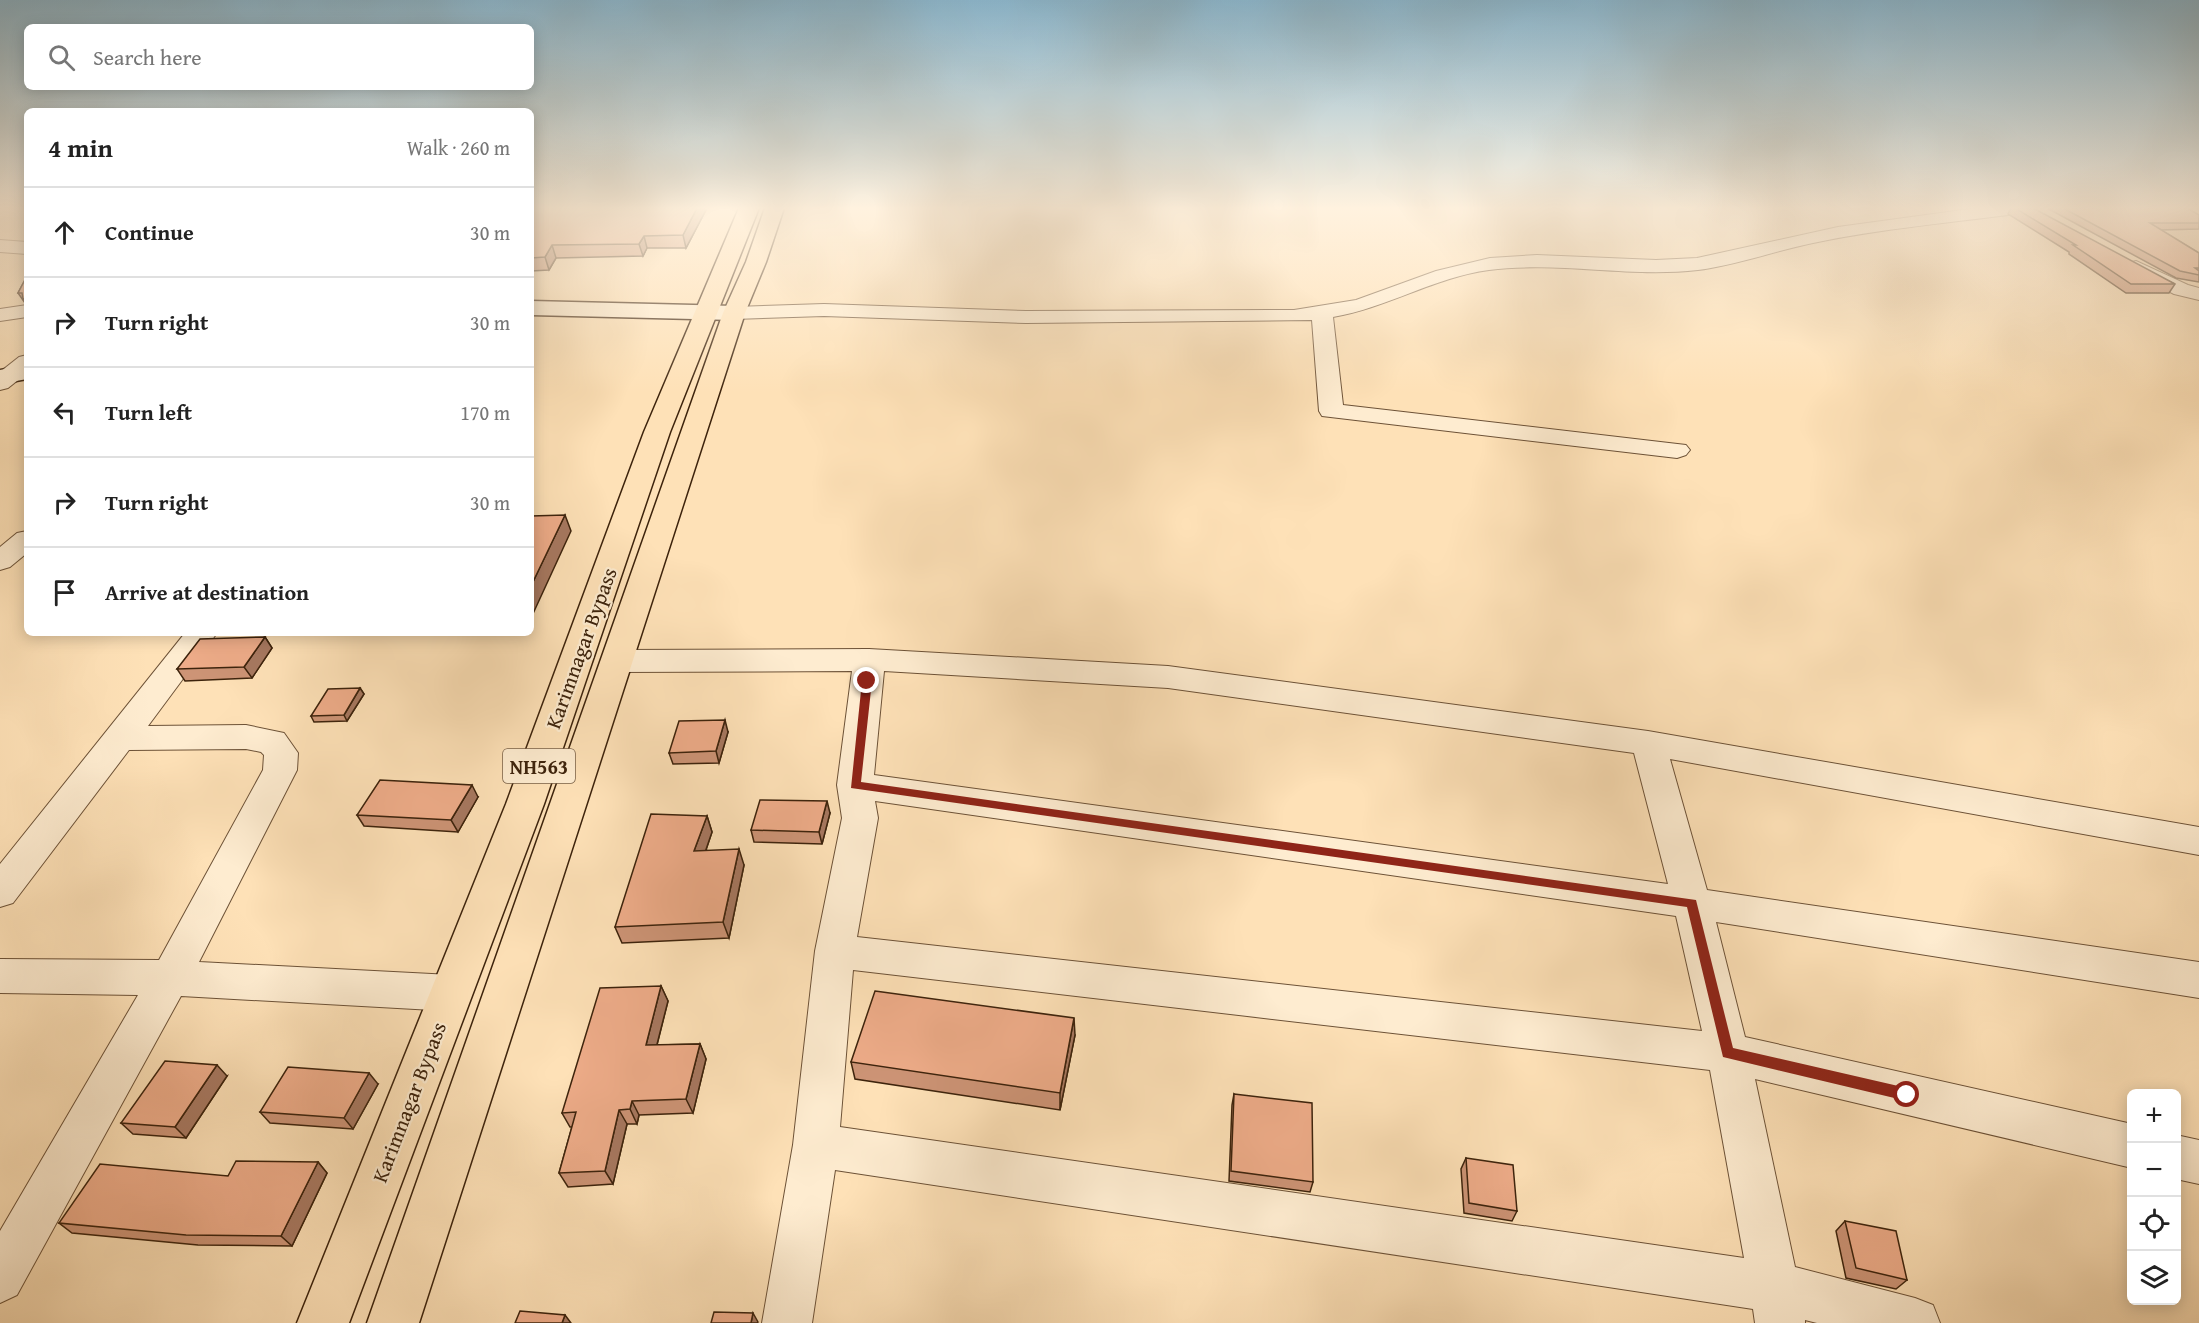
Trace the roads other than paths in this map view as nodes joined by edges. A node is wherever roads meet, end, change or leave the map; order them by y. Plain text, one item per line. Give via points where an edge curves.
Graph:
1 (735, 270) edge
2 (751, 270) edge
3 (1459, 270) edge
4 (2144, 270) edge
5 (2190, 292) edge
6 (727, 305) junction
7 (2199, 306) edge
8 (534, 308) edge
9 (24, 311) edge
10 (1322, 313) junction
11 (0, 315) edge
12 (1677, 450) dead end
13 (24, 541) edge
14 (0, 561) edge
15 (200, 636) edge
16 (869, 660) junction
17 (618, 661) junction
18 (120, 738) junction
19 (1648, 743) junction
20 (855, 785) junction
21 (2199, 841) edge
22 (0, 892) edge
23 (1692, 903) junction
24 (834, 951) junction
25 (0, 976) edge
26 (170, 978) junction
27 (2199, 980) edge
28 (451, 993) junction
29 (1728, 1053) junction
30 (816, 1144) junction
31 (2127, 1145) edge
32 (2181, 1158) edge
33 (2199, 1162) edge
34 (0, 1278) edge
35 (1777, 1305) edge
36 (323, 1323) edge
37 (393, 1323) edge
38 (787, 1323) edge
39 (1915, 1323) edge

1 - 6 highway, Karimnagar Bypass / NH563
2 - 6 highway, NH563
3 - 10 street via 1370,303
4 - 5 street
5 - 7 street
6 - 8 street
6 - 10 street via 1026,316 1207,318
6 - 17 highway, Karimnagar Bypass / NH563
6 - 28 highway, Karimnagar Bypass / NH563 via 657,432 525,804
9 - 11 street
10 - 12 street via 1331,411
13 - 14 street
15 - 18 street
16 - 17 street
16 - 19 street via 1168,677
16 - 20 street
17 - 37 highway, Karimnagar Bypass / NH563
18 - 22 street
18 - 26 street via 246,737 272,742 281,753 280,770
19 - 21 street
19 - 23 street
20 - 23 street
20 - 24 street via 860,818
23 - 27 street
23 - 29 street
24 - 29 street
24 - 30 street
25 - 26 street
26 - 28 street
26 - 34 street
28 - 36 highway, Karimnagar Bypass / NH563
29 - 31 street
29 - 35 street
30 - 35 street
30 - 38 street
32 - 33 street
35 - 39 street

